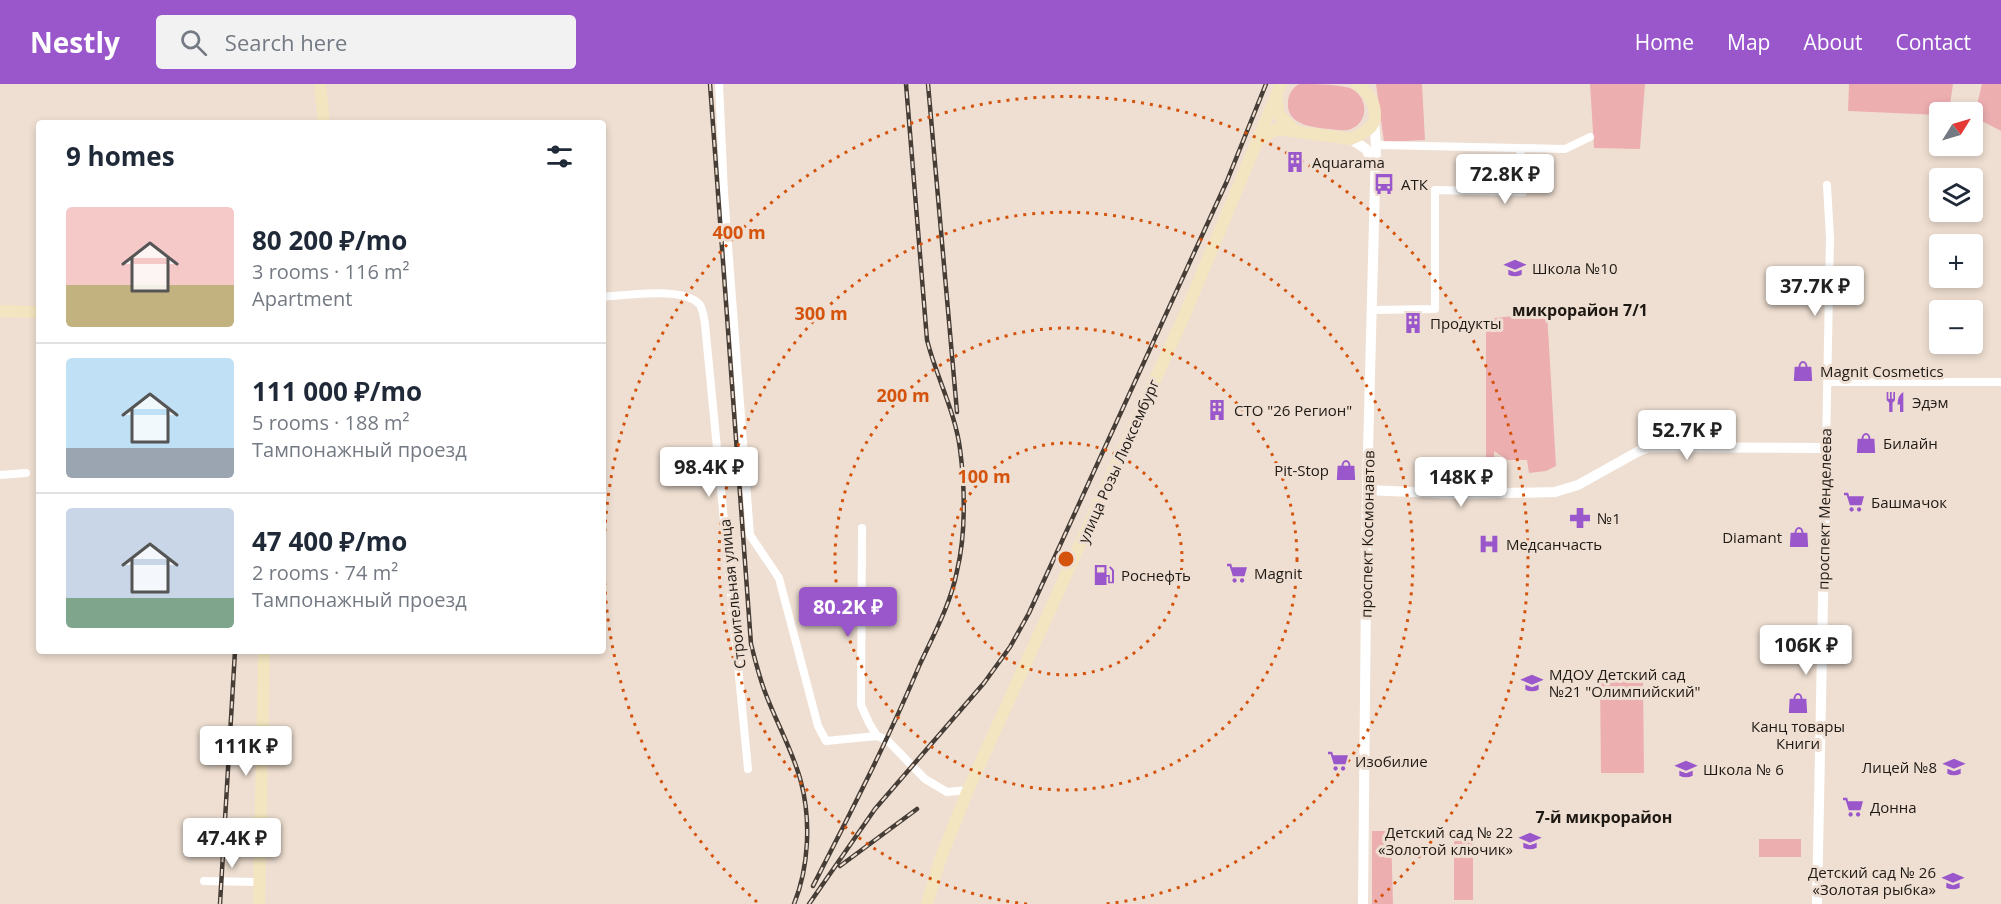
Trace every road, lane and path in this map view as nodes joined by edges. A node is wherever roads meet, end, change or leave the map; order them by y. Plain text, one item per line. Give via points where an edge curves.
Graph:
1 (320, 84) edge
2 (719, 84) edge
3 (1356, 84) edge
4 (1281, 87) edge
5 (324, 120) edge
6 (1374, 121) junction
7 (1294, 130) junction
8 (1590, 137) dead end
9 (1259, 139) junction
10 (1351, 139) junction
11 (1376, 145) junction
12 (1520, 148) junction
13 (1374, 165) junction
14 (1827, 185) dead end
15 (606, 297) edge
16 (1371, 310) junction
17 (0, 311) edge
18 (36, 312) edge
19 (1827, 382) junction
20 (2001, 382) edge
21 (1826, 448) junction
22 (26, 473) dead end
23 (0, 475) edge
24 (1367, 490) junction
25 (862, 528) dead end
26 (264, 654) edge
27 (877, 736) junction
28 (748, 769) dead end
29 (968, 790) junction
30 (204, 881) dead end
31 (259, 882) junction
32 (259, 904) edge
33 (927, 904) edge
34 (1363, 904) edge
35 (1817, 904) edge

1 - 5 main road
2 - 27 street via 724,205 750,535 779,578 818,726 826,741
3 - 6 main road via 1372,101
4 - 7 main road via 1278,114
4 - 9 main road, улица Розы Люксембург
6 - 10 main road
6 - 11 street, проспект Космонавтов
7 - 9 main road via 1276,129
7 - 10 main road
8 - 12 street via 1565,149
9 - 29 main road, улица Розы Люксембург via 1185,314
10 - 13 street via 1366,149
11 - 12 street
11 - 13 street, проспект Космонавтов
12 - 16 street via 1523,192 1435,190 1435,309
13 - 16 street, проспект Космонавтов
14 - 19 street, проспект Менделеева
15 - 28 street, Строительная улица via 654,293 688,296 701,306
16 - 24 street, проспект Космонавтов
17 - 18 main road
19 - 20 street
19 - 21 street, проспект Менделеева
21 - 24 street via 1649,447 1568,489 1539,494
21 - 35 street, проспект Менделеева
22 - 23 street
24 - 34 street, проспект Космонавтов
25 - 27 street via 861,705
26 - 31 main road
27 - 29 street via 886,740 925,779 947,792
29 - 33 main road, улица Розы Люксембург
30 - 31 street
31 - 32 main road

